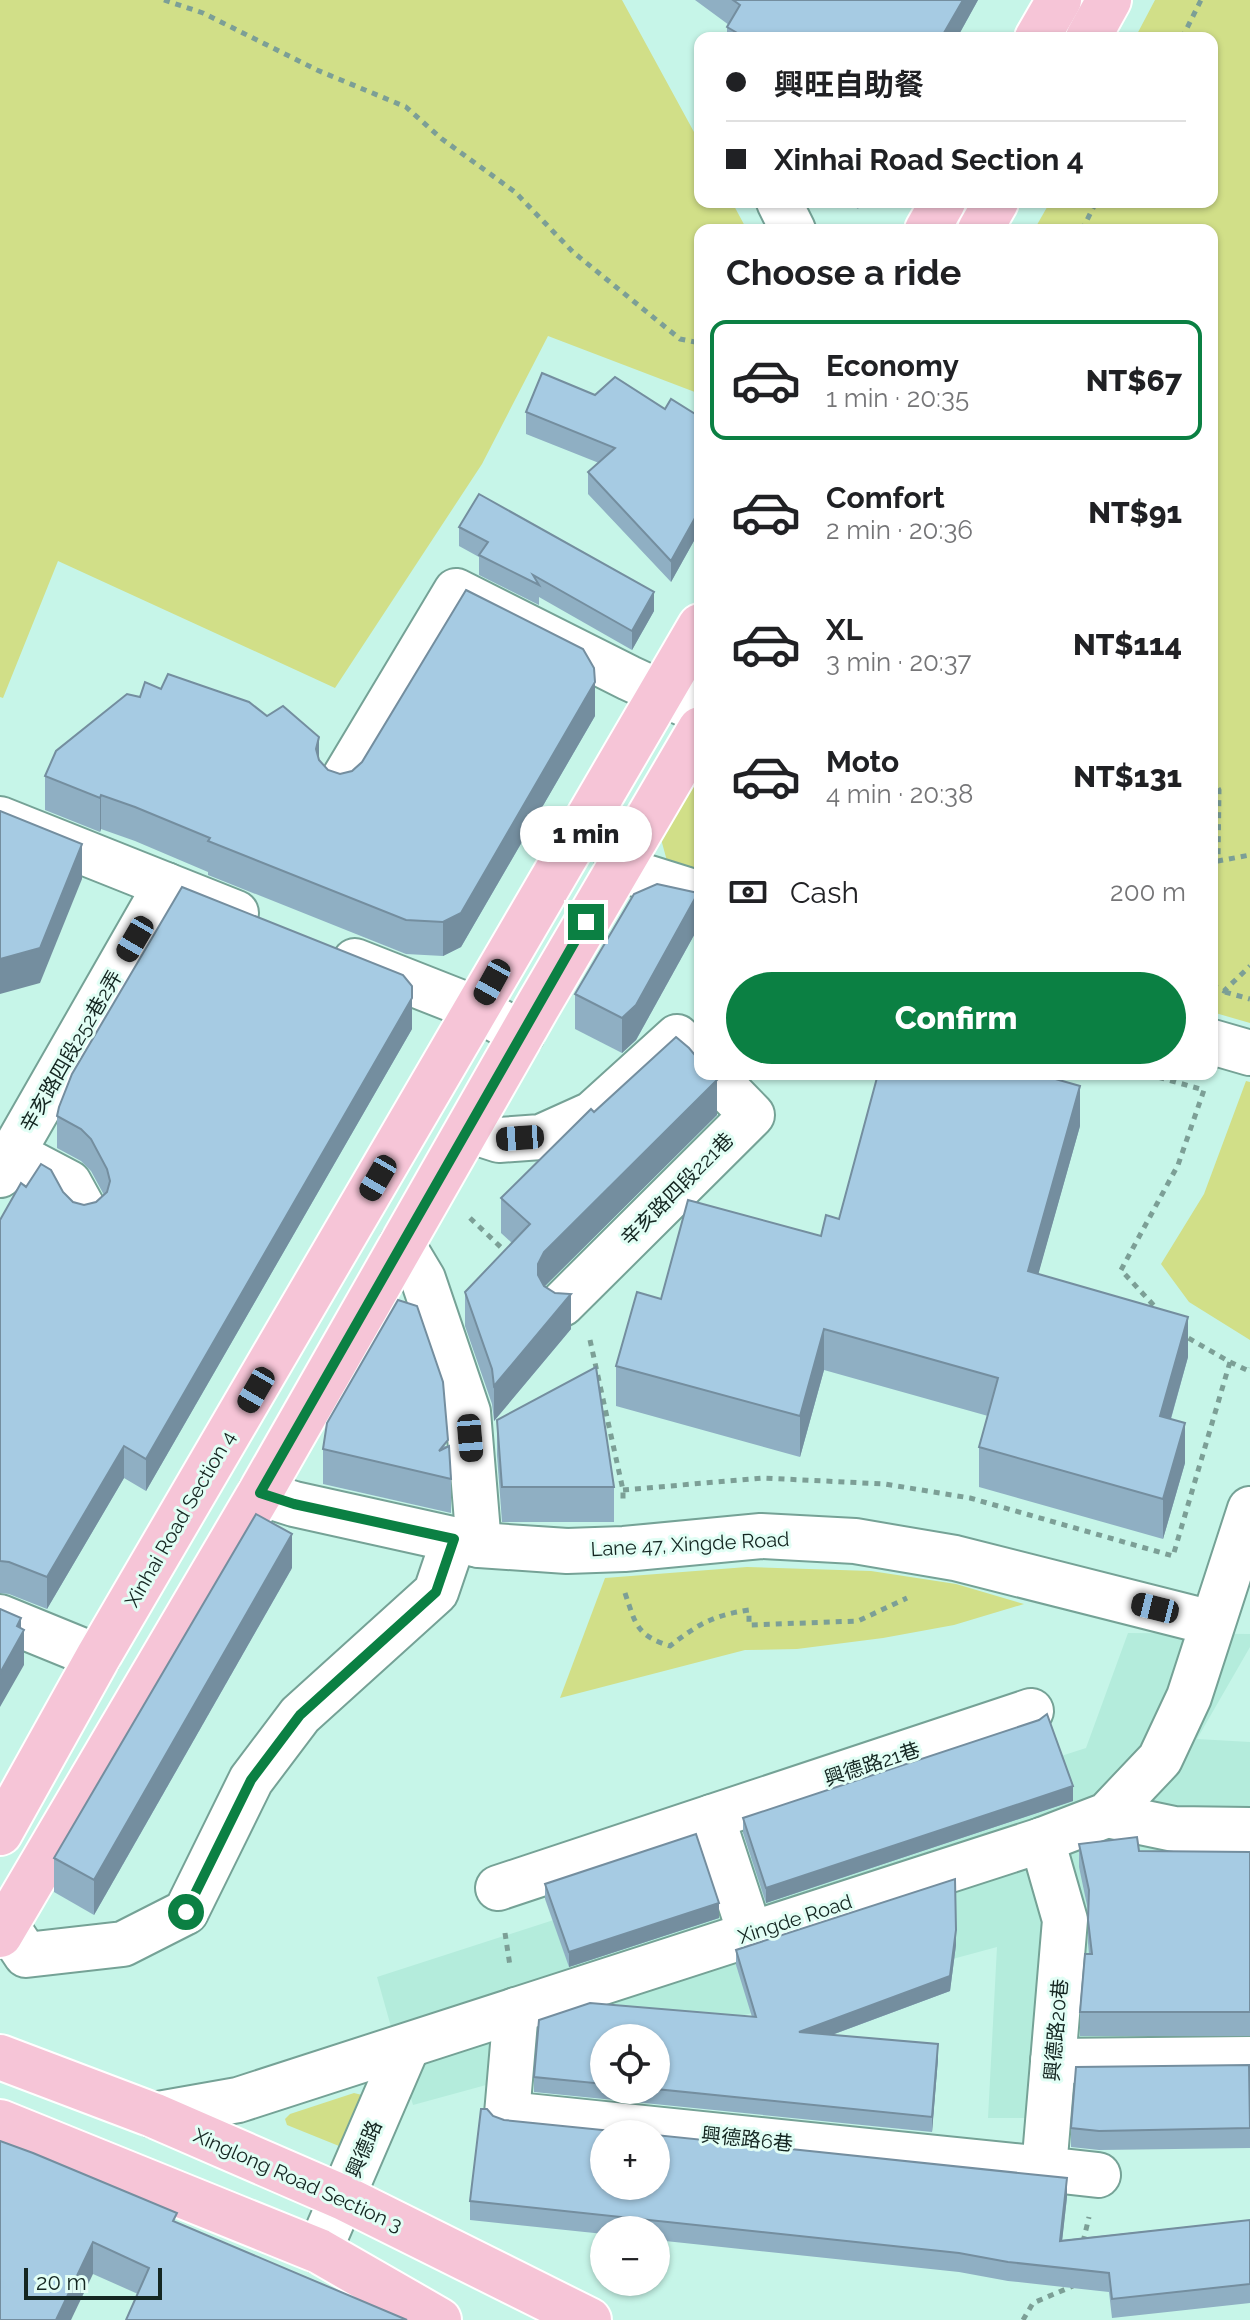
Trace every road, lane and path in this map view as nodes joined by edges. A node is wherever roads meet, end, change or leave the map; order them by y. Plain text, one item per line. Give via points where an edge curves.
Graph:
1 (164, 0) edge
2 (1059, 0) edge
3 (1109, 0) edge
4 (1201, 0) edge
5 (1040, 32) edge
6 (1091, 32) edge
7 (1185, 32) edge
8 (694, 342) edge
9 (694, 650) edge
10 (681, 701) edge
11 (694, 739) edge
12 (341, 783) edge
13 (1218, 788) edge
14 (0, 819) edge
15 (1250, 855) edge
16 (1218, 861) edge
17 (1218, 861) edge
18 (617, 868) junction
19 (166, 885) junction
20 (694, 892) edge
21 (266, 925) edge
22 (324, 948) edge
23 (1250, 966) edge
24 (1218, 989) edge
25 (1224, 991) junction
26 (1250, 999) edge
27 (477, 1009) junction
28 (522, 1034) junction
29 (1218, 1044) edge
30 (1250, 1053) edge
31 (694, 1055) edge
32 (718, 1080) edge
33 (1168, 1080) edge
34 (468, 1130) junction
35 (6, 1164) edge
36 (461, 1210) dead end
37 (85, 1212) edge
38 (402, 1244) junction
39 (562, 1304) junction
40 (1159, 1311) edge
41 (1178, 1332) edge
42 (1230, 1362) junction
43 (1250, 1368) edge
44 (623, 1490) junction
45 (260, 1493) junction
46 (1250, 1509) edge
47 (466, 1542) junction
48 (624, 1549) junction
49 (955, 1558) junction
50 (0, 1617) edge
51 (1212, 1623) junction
52 (98, 1657) junction
53 (1031, 1711) dead end
54 (1107, 1815) junction
55 (712, 1817) junction
56 (2, 1826) edge
57 (1250, 1830) edge
58 (1042, 1840) junction
59 (498, 1888) joint
60 (3, 1930) edge
61 (750, 1933) junction
62 (516, 2010) junction
63 (407, 2047) junction
64 (0, 2057) edge
65 (1249, 2059) edge
66 (1053, 2061) junction
67 (153, 2115) junction
68 (0, 2122) edge
69 (1044, 2169) junction
70 (1098, 2175) joint
71 (344, 2198) junction
72 (1083, 2244) edge
73 (319, 2251) junction
74 (1077, 2272) edge
75 (439, 2320) edge
76 (589, 2320) edge
77 (1023, 2320) edge

1 - 8 path via 406,107 515,192 573,252 680,339
2 - 5 main road
3 - 6 main road
4 - 7 path
9 - 10 main road, Xinhai Road Section 4
10 - 12 street via 456,591
10 - 27 main road, Xinhai Road Section 4
11 - 18 main road
13 - 16 path
14 - 19 street
15 - 17 path
18 - 20 street
18 - 28 main road
19 - 21 street
19 - 35 street, 辛亥路四段252巷2弄
22 - 27 street
23 - 25 path
24 - 25 path
25 - 26 path
27 - 28 street
27 - 52 main road, Xinhai Road Section 4
28 - 34 main road
29 - 30 street
31 - 34 street via 677,1037 592,1114 541,1137 499,1140
32 - 39 street, 辛亥路四段221巷 via 752,1115
33 - 40 path via 1204,1090 1178,1165 1121,1270
34 - 38 main road
35 - 37 street via 69,1183
36 - 39 path
38 - 45 main road
38 - 47 street via 423,1279 468,1412
39 - 44 path via 588,1333
41 - 42 path
42 - 43 path
42 - 44 path via 1173,1556 970,1498 885,1484 763,1478
44 - 48 path
45 - 47 street, Lane 47, Xingde Road
45 - 60 main road
46 - 51 street, Xingde Road
47 - 48 street, Lane 47, Xingde Road via 567,1551
47 - 60 street via 436,1592 300,1715 251,1780 186,1912 123,1944 26,1955
48 - 49 street, Lane 47, Xingde Road via 761,1536 855,1541
48 - 49 path via 625,1591 636,1624 650,1639 670,1646 718,1615 749,1610 749,1625 858,1621 919,1592
49 - 51 street, Lane 47, Xingde Road
50 - 52 street
51 - 54 street, Xingde Road via 1189,1697 1160,1759
52 - 56 main road, Xinhai Road Section 4
53 - 55 street, 興德路21巷
54 - 57 street via 1174,1829
54 - 58 street, Xingde Road
55 - 59 street, 興德路21巷
55 - 61 street
58 - 61 street, Xingde Road
58 - 66 street, 興德路20巷 via 1065,1920
59 - 62 path
61 - 62 street, Xingde Road
62 - 63 street, Xingde Road
62 - 69 street, 興德路6巷 via 507,2114
63 - 67 street, Xingde Road via 238,2100
63 - 71 street, 興德路
64 - 67 main road, Xinglong Road Section 3
65 - 66 street
66 - 69 street, 興德路20巷
67 - 71 main road, Xinglong Road Section 3
68 - 73 main road
69 - 70 street
70 - 72 path
71 - 73 street, 興德路
71 - 76 main road, Xinglong Road Section 3
73 - 75 main road
74 - 77 path via 1074,2286 1033,2303

